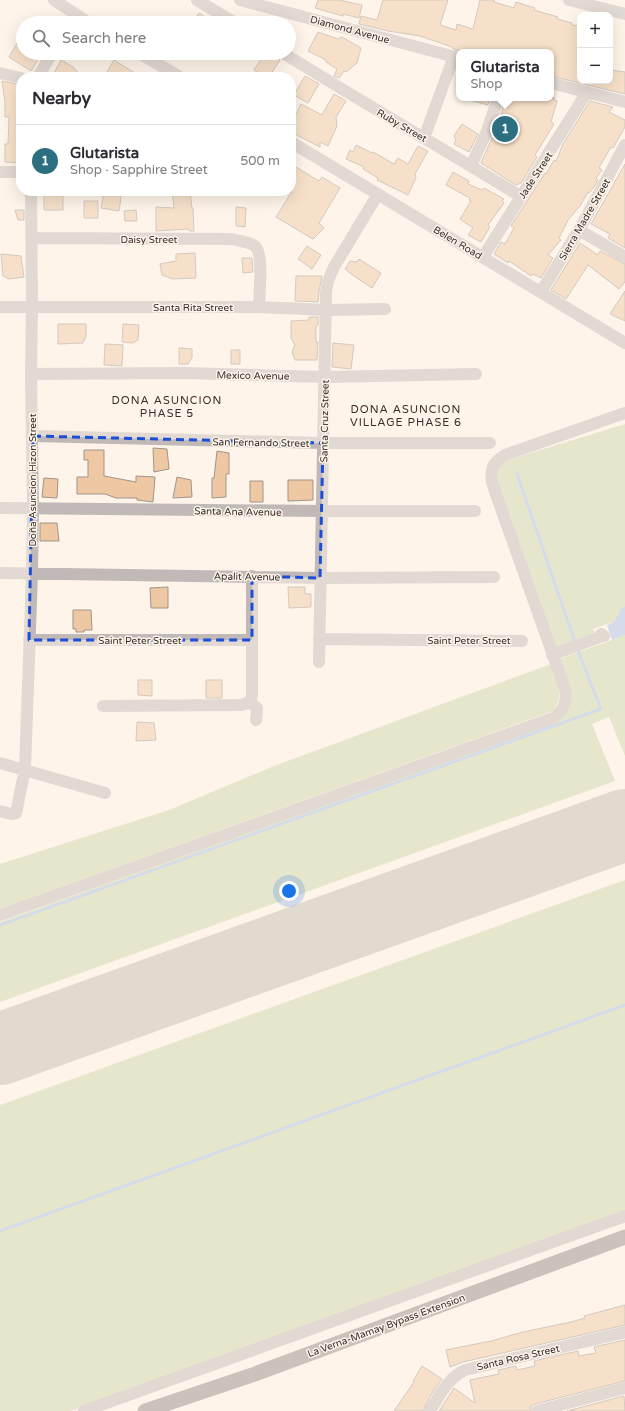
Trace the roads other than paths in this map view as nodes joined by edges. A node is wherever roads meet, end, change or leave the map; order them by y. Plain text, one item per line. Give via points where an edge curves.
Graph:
1 (54, 0) edge
2 (198, 0) edge
3 (240, 0) edge
4 (569, 0) edge
5 (582, 2) edge
6 (625, 14) edge
7 (69, 16) edge
8 (224, 16) edge
9 (456, 57) edge
10 (48, 60) edge
11 (151, 60) edge
12 (294, 60) edge
13 (41, 72) edge
14 (171, 72) edge
15 (0, 73) edge
16 (16, 77) edge
17 (554, 84) edge
18 (587, 92) junction
19 (497, 101) edge
20 (625, 102) edge
21 (424, 138) junction
22 (296, 145) edge
23 (625, 145) edge
24 (471, 166) junction
25 (0, 172) edge
26 (16, 172) edge
27 (378, 194) junction
28 (31, 196) edge
29 (520, 196) junction
30 (579, 230) junction
31 (31, 238) junction
32 (625, 256) edge
33 (483, 258) junction
34 (541, 292) junction
35 (0, 307) edge
36 (32, 307) junction
37 (258, 307) junction
38 (385, 309) dead end
39 (326, 310) junction
40 (625, 343) edge
41 (31, 374) junction
42 (476, 374) dead end
43 (324, 377) junction
44 (625, 413) edge
45 (33, 436) junction
46 (490, 443) dead end
47 (323, 444) junction
48 (0, 508) edge
49 (33, 508) junction
50 (475, 511) dead end
51 (322, 512) junction
52 (0, 573) edge
53 (32, 573) junction
54 (252, 576) junction
55 (494, 577) dead end
56 (320, 578) junction
57 (600, 637) dead end
58 (319, 639) junction
59 (29, 640) junction
60 (252, 640) junction
61 (522, 641) dead end
62 (552, 654) junction
63 (319, 662) dead end
64 (250, 702) junction
65 (103, 706) dead end
66 (256, 720) dead end
67 (0, 763) edge
68 (25, 769) junction
69 (105, 793) dead end
70 (0, 811) edge
71 (0, 915) edge
72 (625, 1216) edge
73 (625, 1237) edge
74 (625, 1332) edge
75 (625, 1388) edge
76 (84, 1411) edge
77 (145, 1411) edge
78 (430, 1411) edge
79 (537, 1411) edge

1 - 7 street
2 - 8 street
3 - 9 street, Diamond Avenue
4 - 5 street
5 - 6 street
9 - 21 street
10 - 13 street
11 - 14 street
12 - 21 street, Ruby Street
15 - 16 street
17 - 18 street
18 - 20 street
18 - 29 street, Jade Street
19 - 24 street
21 - 24 street, Ruby Street
22 - 27 street, Belen Road
23 - 30 street, Sierra Madre Street
24 - 29 street, Ruby Street
25 - 26 street
27 - 33 street, Belen Road
27 - 39 street, Santa Cruz Street via 330,274
28 - 31 street, Doña Asuncion Hizon Street
29 - 33 street, Jade Street
30 - 32 street
30 - 34 street, Sierra Madre Street
31 - 36 street, Doña Asuncion Hizon Street
31 - 37 street, Daisy Street via 231,240 249,243 256,247 260,256
33 - 34 street, Belen Road
34 - 40 street, Belen Road
35 - 36 street, Santa Rita Street
36 - 37 street, Santa Rita Street
36 - 41 street, Doña Asuncion Hizon Street
37 - 39 street, Santa Rita Street
38 - 39 street, Santa Rita Street
39 - 43 street, Santa Cruz Street
41 - 43 street, Mexico Avenue via 185,373
41 - 45 street, Doña Asuncion Hizon Street
42 - 43 street, Mexico Avenue
43 - 47 street, Santa Cruz Street
44 - 62 street via 505,455 493,464 491,470 492,483
45 - 47 street, San Fernando Street
45 - 49 street, Doña Asuncion Hizon Street
46 - 47 street, San Fernando Street
47 - 51 street, Santa Cruz Street
48 - 49 street, Santa Ana Avenue
49 - 51 street, Santa Ana Avenue
49 - 53 street, Doña Asuncion Hizon Street
50 - 51 street, Santa Ana Avenue
51 - 56 street, Santa Cruz Street
52 - 53 street, Apalit Avenue
53 - 54 street, Apalit Avenue
53 - 59 street, Doña Asuncion Hizon Street
54 - 56 street, Apalit Avenue
54 - 60 street
55 - 56 street, Apalit Avenue
56 - 58 street, Santa Cruz Street
57 - 62 street
58 - 61 street, Saint Peter Street
58 - 63 street, Santa Cruz Street
59 - 60 street, Saint Peter Street
59 - 68 street, Doña Asuncion Hizon Street
60 - 64 street
62 - 71 street via 566,696 563,709 553,718
64 - 65 street via 241,705
64 - 66 street via 256,708
67 - 68 street
68 - 69 street
68 - 70 street, Doña Asuncion Hizon Street via 16,812 11,814
72 - 76 street
73 - 77 main road, La Verna-Mamay Bypass Extension via 255,1374
74 - 78 street, Santa Rosa Street via 464,1370 451,1379
75 - 79 street

